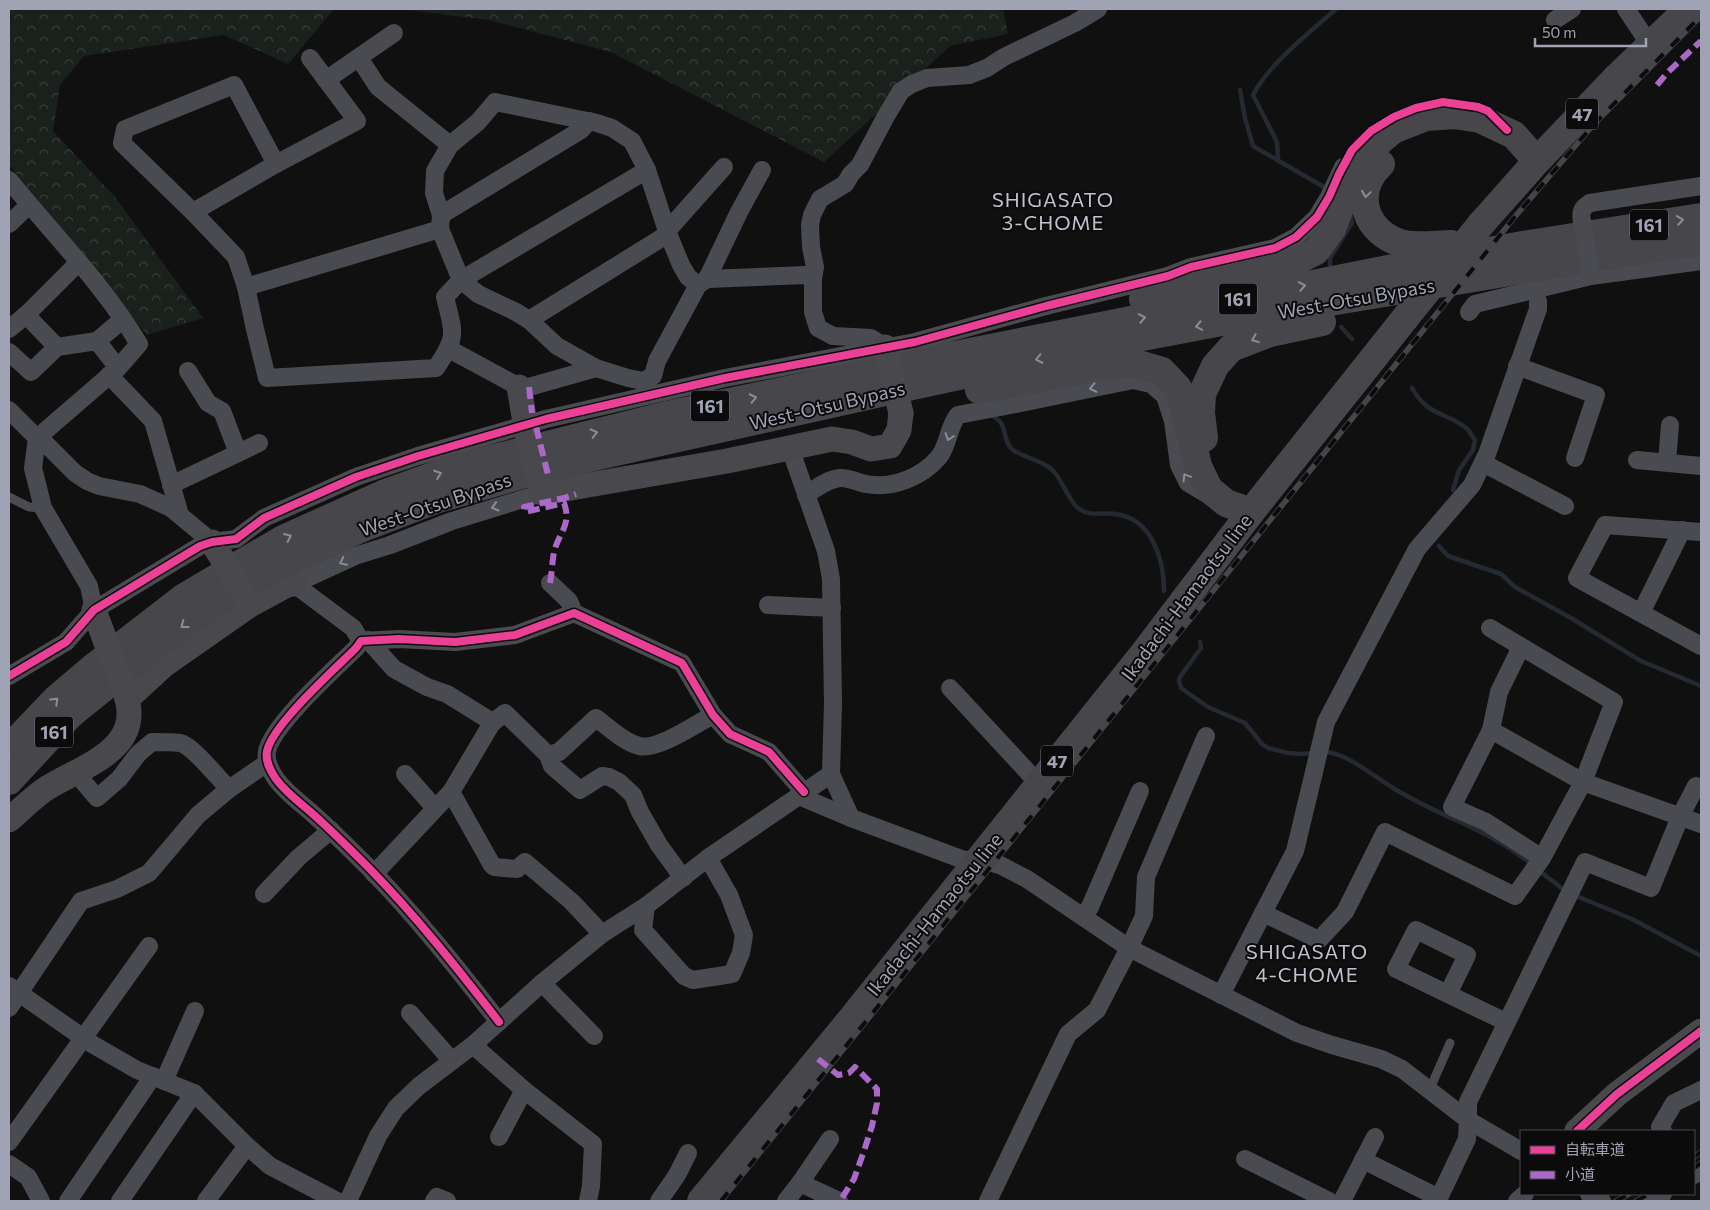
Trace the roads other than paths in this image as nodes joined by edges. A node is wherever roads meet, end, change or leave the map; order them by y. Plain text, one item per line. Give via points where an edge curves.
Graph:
1 (1098, 9) edge
2 (1572, 9) edge
3 (1626, 9) edge
4 (1688, 9) edge
5 (1555, 20) dead end
6 (394, 33) dead end
7 (1650, 45) junction
8 (310, 58) dead end
9 (359, 58) junction
10 (326, 80) junction
11 (588, 121) junction
12 (1507, 130) junction
13 (450, 145) junction
14 (1537, 161) junction
15 (276, 164) junction
16 (724, 167) dead end
17 (647, 170) junction
18 (762, 170) dead end
19 (9, 180) edge
20 (1701, 186) edge
21 (30, 205) junction
22 (193, 212) junction
23 (1701, 217) edge
24 (440, 222) junction
25 (9, 224) edge
26 (667, 232) junction
27 (1701, 242) edge
28 (1528, 244) junction
29 (1701, 261) edge
30 (79, 262) junction
31 (1701, 268) edge
32 (1583, 269) junction
33 (813, 279) junction
34 (461, 280) junction
35 (702, 282) junction
36 (246, 287) junction
37 (1538, 301) junction
38 (26, 315) junction
39 (122, 320) junction
40 (529, 320) junction
41 (9, 329) edge
42 (97, 341) junction
43 (57, 348) junction
44 (886, 348) junction
45 (449, 349) junction
46 (9, 352) edge
47 (964, 353) junction
48 (1518, 366) junction
49 (596, 368) junction
50 (114, 371) junction
51 (188, 371) dead end
52 (653, 376) junction
53 (519, 387) junction
54 (684, 387) junction
55 (9, 410) edge
56 (1670, 425) dead end
57 (526, 430) junction
58 (37, 438) junction
59 (668, 441) junction
60 (259, 443) dead end
61 (790, 448) junction
62 (238, 453) junction
63 (1575, 458) dead end
64 (1637, 460) dead end
65 (1667, 462) junction
66 (1482, 463) junction
67 (1701, 466) edge
68 (171, 485) junction
69 (541, 489) junction
70 (806, 495) junction
71 (9, 498) edge
72 (1565, 506) dead end
73 (1238, 507) junction
74 (43, 508) junction
75 (180, 515) junction
76 (1682, 530) junction
77 (1701, 532) edge
78 (217, 550) junction
79 (550, 583) dead end
80 (294, 584) junction
81 (249, 603) junction
82 (768, 605) dead end
83 (832, 608) junction
84 (94, 610) junction
85 (574, 613) junction
86 (1641, 613) junction
87 (1490, 628) dead end
88 (365, 641) junction
89 (1701, 646) edge
90 (1521, 647) junction
91 (9, 676) edge
92 (950, 688) dead end
93 (126, 694) junction
94 (713, 715) junction
95 (492, 723) junction
96 (1491, 730) junction
97 (1206, 736) dead end
98 (9, 748) edge
99 (548, 755) junction
100 (267, 763) junction
101 (75, 772) junction
102 (405, 774) dead end
103 (831, 774) junction
104 (9, 781) edge
105 (1583, 782) junction
106 (1039, 784) junction
107 (1696, 786) dead end
108 (229, 789) junction
109 (1140, 791) dead end
110 (452, 792) junction
111 (801, 794) junction
112 (435, 808) junction
113 (1680, 817) junction
114 (851, 818) junction
115 (9, 820) edge
116 (1701, 824) edge
117 (331, 830) junction
118 (708, 858) junction
119 (1542, 858) junction
120 (978, 859) junction
121 (374, 874) junction
122 (682, 878) junction
123 (264, 894) dead end
124 (646, 906) junction
125 (1263, 913) junction
126 (1083, 917) junction
127 (602, 934) junction
128 (149, 946) dead end
129 (1129, 948) junction
130 (542, 983) junction
131 (1448, 994) dead end
132 (12, 996) edge
133 (1221, 996) junction
134 (196, 1011) dead end
135 (410, 1013) dead end
136 (499, 1022) junction
137 (1506, 1022) junction
138 (1701, 1031) edge
139 (594, 1036) dead end
140 (84, 1038) junction
141 (1450, 1043) dead end
142 (473, 1044) junction
143 (452, 1061) junction
144 (158, 1079) junction
145 (524, 1090) junction
146 (1701, 1090) edge
147 (1428, 1091) junction
148 (194, 1093) junction
149 (1468, 1120) junction
150 (1578, 1130) edge
151 (1662, 1130) edge
152 (498, 1137) dead end
153 (1375, 1137) dead end
154 (830, 1139) dead end
155 (9, 1142) edge
156 (247, 1146) junction
157 (1520, 1150) edge
158 (688, 1153) dead end
159 (1245, 1159) dead end
160 (1363, 1160) junction
161 (9, 1164) edge
162 (800, 1183) junction
163 (1591, 1195) edge
164 (41, 1201) edge
165 (68, 1201) edge
166 (120, 1201) edge
167 (206, 1201) edge
168 (337, 1201) edge
169 (348, 1201) edge
170 (434, 1201) edge
171 (447, 1201) edge
172 (588, 1201) edge
173 (658, 1201) edge
174 (701, 1201) edge
175 (786, 1201) edge
176 (839, 1201) edge
177 (988, 1201) edge
178 (1329, 1201) edge
179 (1342, 1201) edge
180 (1602, 1201) edge

1 - 33 street via 987,68 969,75 927,78 902,90 860,165 845,184 820,199 812,215
2 - 5 street
3 - 7 street
4 - 7 main road, Ikadachi-Hamaotsu line / 47
6 - 9 street
7 - 14 main road, Ikadachi-Hamaotsu line / 47
8 - 10 street
9 - 10 street
9 - 13 street via 378,87
10 - 15 street via 357,121
11 - 13 street via 495,102 478,122
11 - 17 street via 612,128 632,142
11 - 24 street via 581,130
12 - 14 main road
12 - 44 street via 1488,111 1478,107 1443,102 1416,108 1371,131 1352,150 1317,217 1296,237 1275,248
12 - 47 main road via 1480,119 1454,115 1426,117 1393,130 1368,151 1352,176 1332,229 1316,251 1309,255 1287,266 1088,312
13 - 24 street via 435,170 434,193
14 -> 28 main road via 1493,139 1470,132 1430,134 1408,142 1376,169 1367,184 1364,200 1367,214 1376,228 1406,245
14 - 73 main road, Ikadachi-Hamaotsu line / 47, bridge via 1406,317
15 - 22 street
15 - 22 street via 234,86 125,130 122,143
16 - 26 street
17 - 26 street
17 - 34 street
18 - 35 street
19 - 21 street
20 - 32 street, bridge via 1590,203 1583,207 1580,214
21 - 25 street
21 - 30 street
22 - 36 street via 236,257
28 -> 23 main road, West-Otsu Bypass / 161
24 - 34 street
24 - 36 street
26 - 35 street via 688,277
26 - 40 street
27 - 32 main road, West-Otsu Bypass / 161 via 1636,251
47 -> 28 main road, West-Otsu Bypass / 161
29 - 32 street
30 - 38 street
30 - 39 street
31 - 37 street via 1540,296
32 - 37 street via 1475,304 1469,312 1525,300
32 -> 59 main road, West-Otsu Bypass / 161 via 1306,306 1126,340
32 -> 73 main road via 1384,306 1270,333 1231,348 1215,366 1202,394 1201,413 1203,436 1219,471 1238,490
33 - 35 street via 806,275
33 - 44 street via 813,312 818,328 833,336 871,338
34 - 40 street via 478,294
34 - 45 street via 445,297 453,334
35 - 52 street via 657,361
36 - 45 street via 267,378 436,368
37 - 48 street
38 - 41 street
38 - 43 street
39 - 42 street
39 - 50 street via 139,344
40 - 49 street via 557,346
42 - 43 street
42 - 50 street
43 - 46 street via 31,372
44 - 54 street
44 - 61 street, bridge via 901,413 899,430 890,446 872,449 832,439
45 - 53 street
98 -> 47 main road, West-Otsu Bypass / 161 via 62,694 184,597 283,539 383,494 458,467 547,444 667,415
48 - 63 street via 1596,395
48 - 66 street
49 - 52 street via 642,381
49 - 53 street
50 - 58 street
50 - 68 street via 153,421
51 - 62 street via 208,403 222,411
52 - 54 street
53 - 57 street
54 - 57 street
55 - 58 street
56 - 65 street
57 - 69 street, bridge
57 - 78 street via 418,456 356,477 264,518
58 - 74 street via 33,468
58 - 75 street via 87,481 140,494
59 - 73 main road via 732,440 1098,367 1135,363 1162,371 1178,388 1198,466 1209,488
59 -> 104 main road, West-Otsu Bypass / 161 via 553,466 438,499 360,529 281,565 199,614 134,663 71,714
60 - 62 street
61 - 69 street via 727,461
61 - 70 street
62 - 68 street
64 - 65 street
65 - 67 street
66 - 72 street
66 - 125 street via 1472,485 1417,549 1326,722 1295,851
68 - 75 street
69 -> 80 street via 355,556
73 -> 70 street via 1188,483 1179,465 1173,421 1165,396 1150,384 1133,380 958,415 953,421 945,449 911,478 874,486 843,477
70 - 83 street via 826,551
71 - 74 lane via 29,507
73 - 106 main road, Ikadachi-Hamaotsu line / 47 via 1144,653
74 - 84 street via 89,586
75 - 78 street
76 - 77 street
76 - 86 street
76 - 86 street via 1605,525 1577,578
78 - 81 street, bridge
78 - 84 street via 200,546
79 - 85 street via 569,601
80 - 81 street
80 - 88 street via 353,628
81 - 93 street
82 - 83 street
83 - 103 street
84 - 91 street via 66,642
84 - 93 street, bridge
85 - 88 street via 515,635 455,642
85 - 94 street via 682,663
86 - 89 street
87 - 90 street
88 - 95 street via 394,669 447,694
88 - 100 street via 286,720 270,742
90 - 96 street via 1499,692
90 - 105 street via 1614,702
92 - 106 street
93 - 101 street via 129,718 118,744 103,757
94 - 99 street via 647,747 623,738 596,718 559,752
94 - 111 street via 730,734 769,752
95 - 99 street via 505,713
95 - 110 street
96 - 105 street
96 - 119 street via 1452,807 1486,822
97 - 129 street via 1146,877 1144,916
99 - 122 street via 552,766 580,790 602,776 619,782 633,794 659,845
100 - 108 street
100 - 117 street via 277,780
101 - 108 street via 97,798 119,780 138,754 152,742 182,743
101 - 115 street via 46,789
102 - 112 street
103 - 111 street
103 - 114 street
105 - 113 street
105 - 119 street
106 - 120 main road, Ikadachi-Hamaotsu line / 47
107 - 113 street
108 - 132 street via 198,815 149,873 117,889 81,901
109 - 126 street
110 - 112 street
110 - 127 street via 494,867 517,869 525,862 572,902
111 - 114 street
111 - 118 street
112 - 121 street
113 - 116 street
113 - 137 street via 1651,888 1585,862
114 - 120 street via 964,860
117 - 121 street
117 - 123 street via 298,858
118 - 122 street
118 - 124 street via 729,895 744,935 732,974 693,980 684,976 643,930
119 - 125 street via 1515,896 1385,832 1345,912 1319,940
120 - 126 street via 994,862 1027,879
120 - 174 main road, Ikadachi-Hamaotsu line / 47
121 - 136 street via 458,969
122 - 124 street
124 - 127 street
125 - 133 street
126 - 129 street
127 - 130 street
128 - 140 street
129 - 133 street
129 - 177 street via 1098,1010 1068,1034
130 - 136 street
130 - 139 street
131 - 137 street
132 - 140 street
133 - 147 street via 1297,1033 1382,1059 1402,1069
134 - 144 street
135 - 143 street
136 - 142 street
137 - 149 street via 1468,1102
138 - 150 street via 1617,1094
140 - 144 street
140 - 155 street
141 - 147 lane
142 - 143 street
142 - 145 street
143 - 169 street via 396,1108 378,1136
144 - 148 street
144 - 165 street
145 - 152 street
145 - 172 street via 593,1144
146 - 151 street via 1674,1103 1660,1127
147 - 149 street
148 - 156 street
148 - 166 street
149 - 157 street
149 - 160 street via 1467,1139 1439,1198
153 - 160 street
154 - 162 street
156 - 167 street
156 - 168 street via 270,1166
158 - 173 street
159 - 178 street
160 - 179 street
161 - 164 street via 28,1177
162 - 175 street
162 - 176 street
163 - 180 street
170 - 171 street via 437,1197

